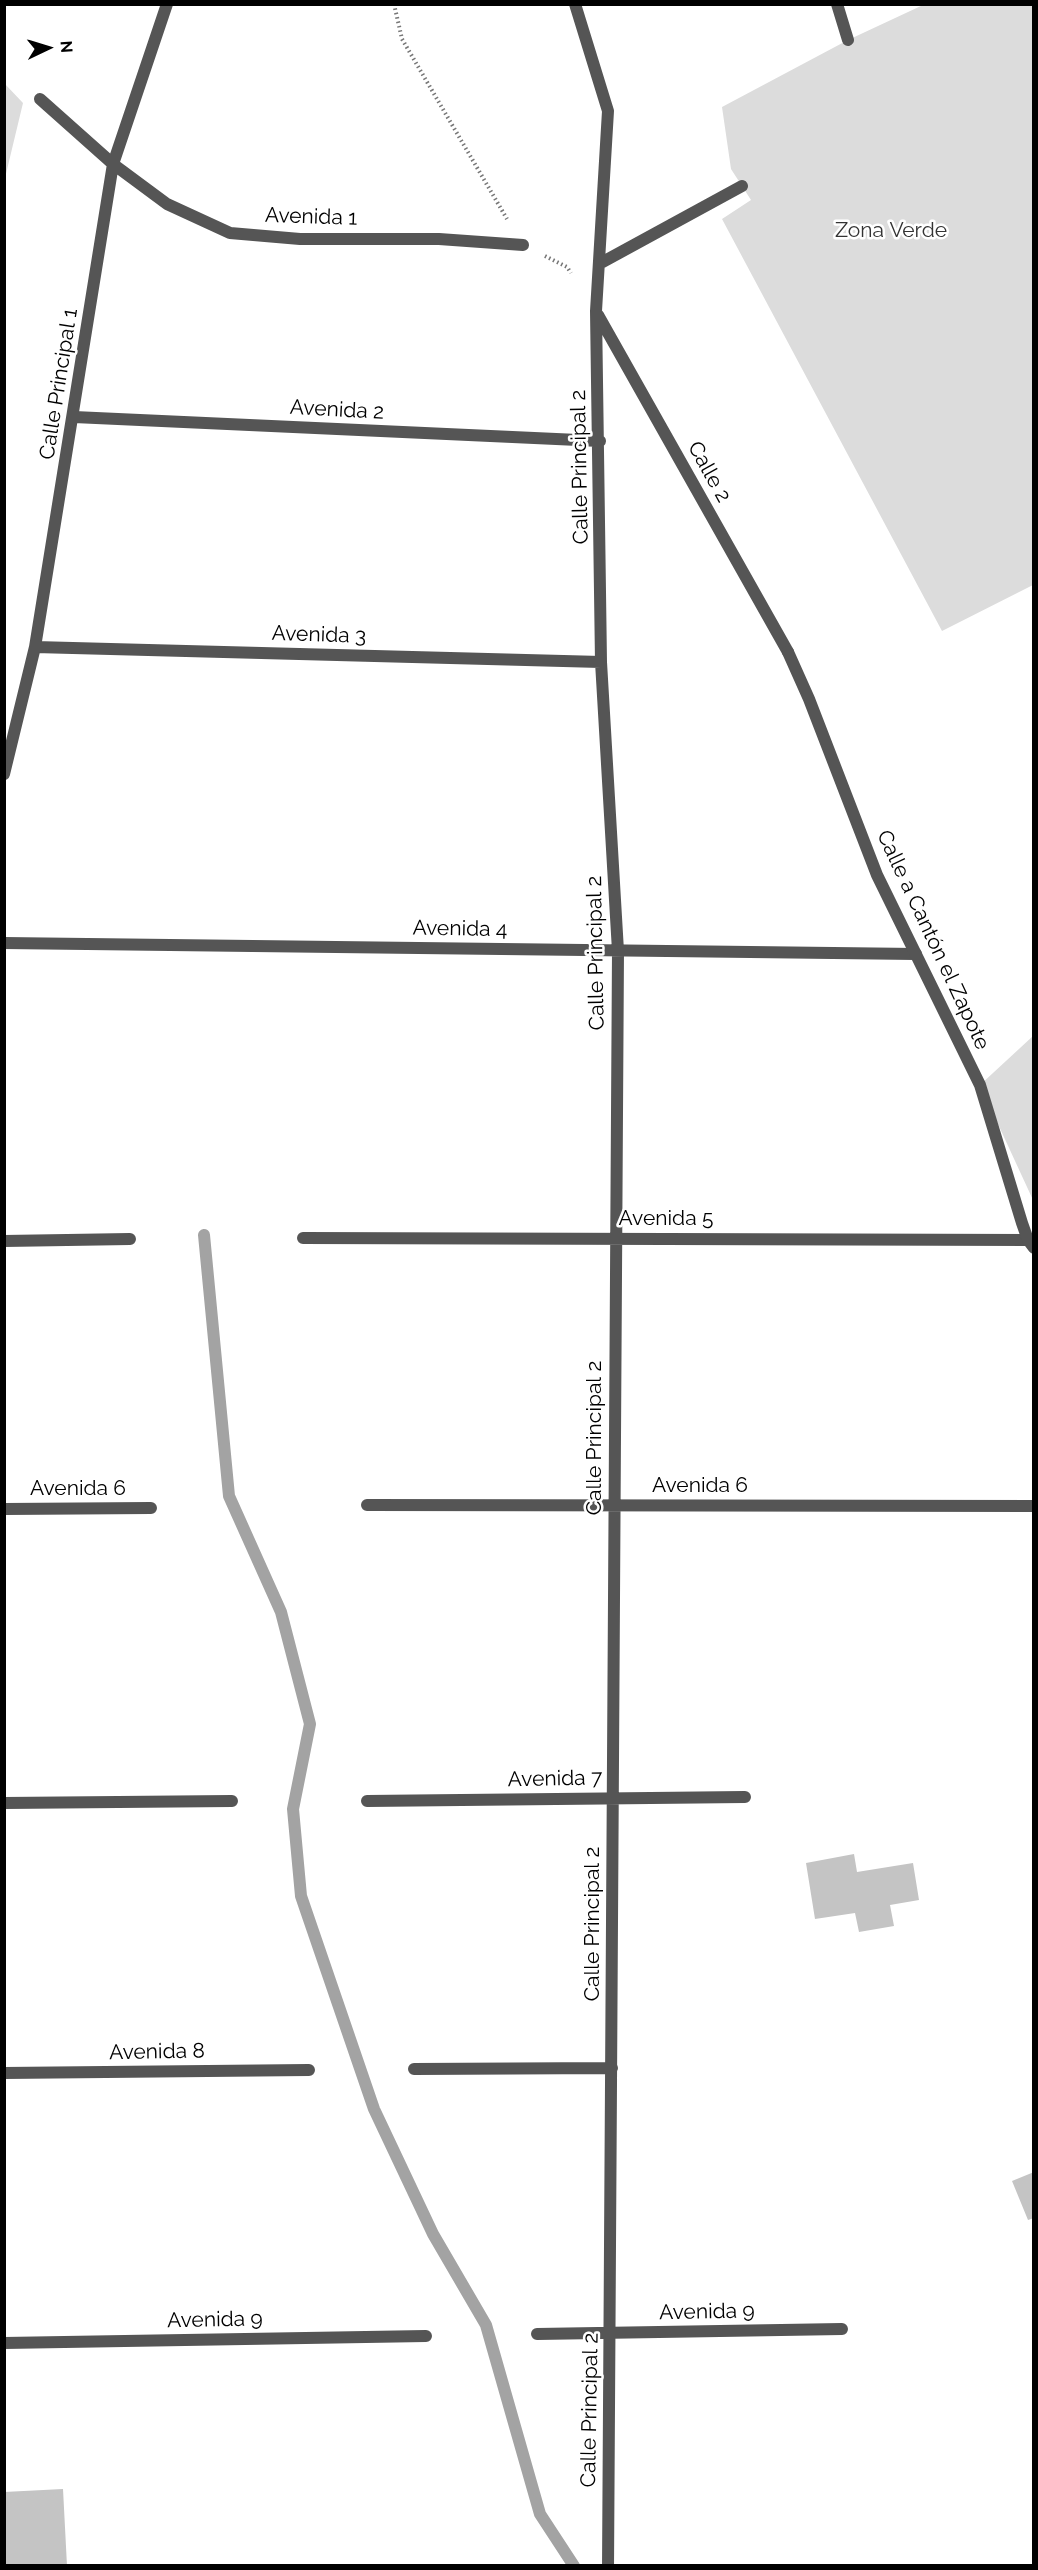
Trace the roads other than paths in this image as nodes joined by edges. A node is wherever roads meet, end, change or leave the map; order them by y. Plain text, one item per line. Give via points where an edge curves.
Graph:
1 (167, 4) edge
2 (575, 4) edge
3 (837, 4) edge
4 (848, 40) dead end
5 (40, 99) dead end
6 (113, 164) junction
7 (742, 186) dead end
8 (523, 245) road end
9 (599, 264) junction
10 (596, 311) junction
11 (74, 417) junction
12 (600, 441) junction
13 (35, 647) junction
14 (788, 652) joint
15 (601, 662) junction
16 (4, 774) edge
17 (4, 943) edge
18 (618, 951) junction
19 (916, 954) junction
20 (303, 1238) dead end
21 (130, 1239) dead end
22 (616, 1239) junction
23 (4, 1241) edge
24 (1030, 1244) edge
25 (367, 1505) dead end
26 (615, 1506) junction
27 (1034, 1506) edge
28 (151, 1508) dead end
29 (4, 1509) edge
30 (745, 1797) dead end
31 (613, 1798) junction
32 (232, 1801) dead end
33 (367, 1801) dead end
34 (4, 1803) edge
35 (612, 2068) junction
36 (414, 2069) dead end
37 (309, 2070) dead end
38 (4, 2073) edge
39 (842, 2329) dead end
40 (611, 2333) junction
41 (537, 2334) dead end
42 (426, 2336) dead end
43 (4, 2343) edge
44 (608, 2565) edge

1 - 6 street, Calle Principal 1
2 - 9 street, Calle Principal 2 via 608,111
3 - 4 street
5 - 6 street, Avenida 1
6 - 8 street, Avenida 1 via 167,204 230,232 300,239 439,239
6 - 11 street, Calle Principal 1
7 - 9 street
9 - 10 street, Calle Principal 2
10 - 12 street, Calle Principal 2
10 - 14 street, Calle 2
11 - 12 street, Avenida 2
11 - 13 street, Calle Principal 1
12 - 15 street, Calle Principal 2
13 - 15 street, Avenida 3
13 - 16 street, Calle Principal 1
14 - 19 street, Calle a Cantón el Zapote via 877,875
15 - 18 street, Calle Principal 2
17 - 18 street, Avenida 4
18 - 19 street, Avenida 4
18 - 22 street, Calle Principal 2
19 - 24 street, Calle a Cantón el Zapote via 980,1085
20 - 22 street, Avenida 5
21 - 23 street
22 - 24 street, Avenida 5
22 - 26 street, Calle Principal 2
25 - 26 street, Avenida 6
26 - 27 street, Avenida 6
26 - 31 street, Calle Principal 2
28 - 29 street, Avenida 6
30 - 31 street, Avenida 7
31 - 33 street, Avenida 7
31 - 35 street, Calle Principal 2
32 - 34 street
35 - 36 street
35 - 40 street, Calle Principal 2
37 - 38 street, Avenida 8
39 - 40 street, Avenida 9
40 - 41 street, Avenida 9
40 - 44 street, Calle Principal 2
42 - 43 street, Avenida 9

